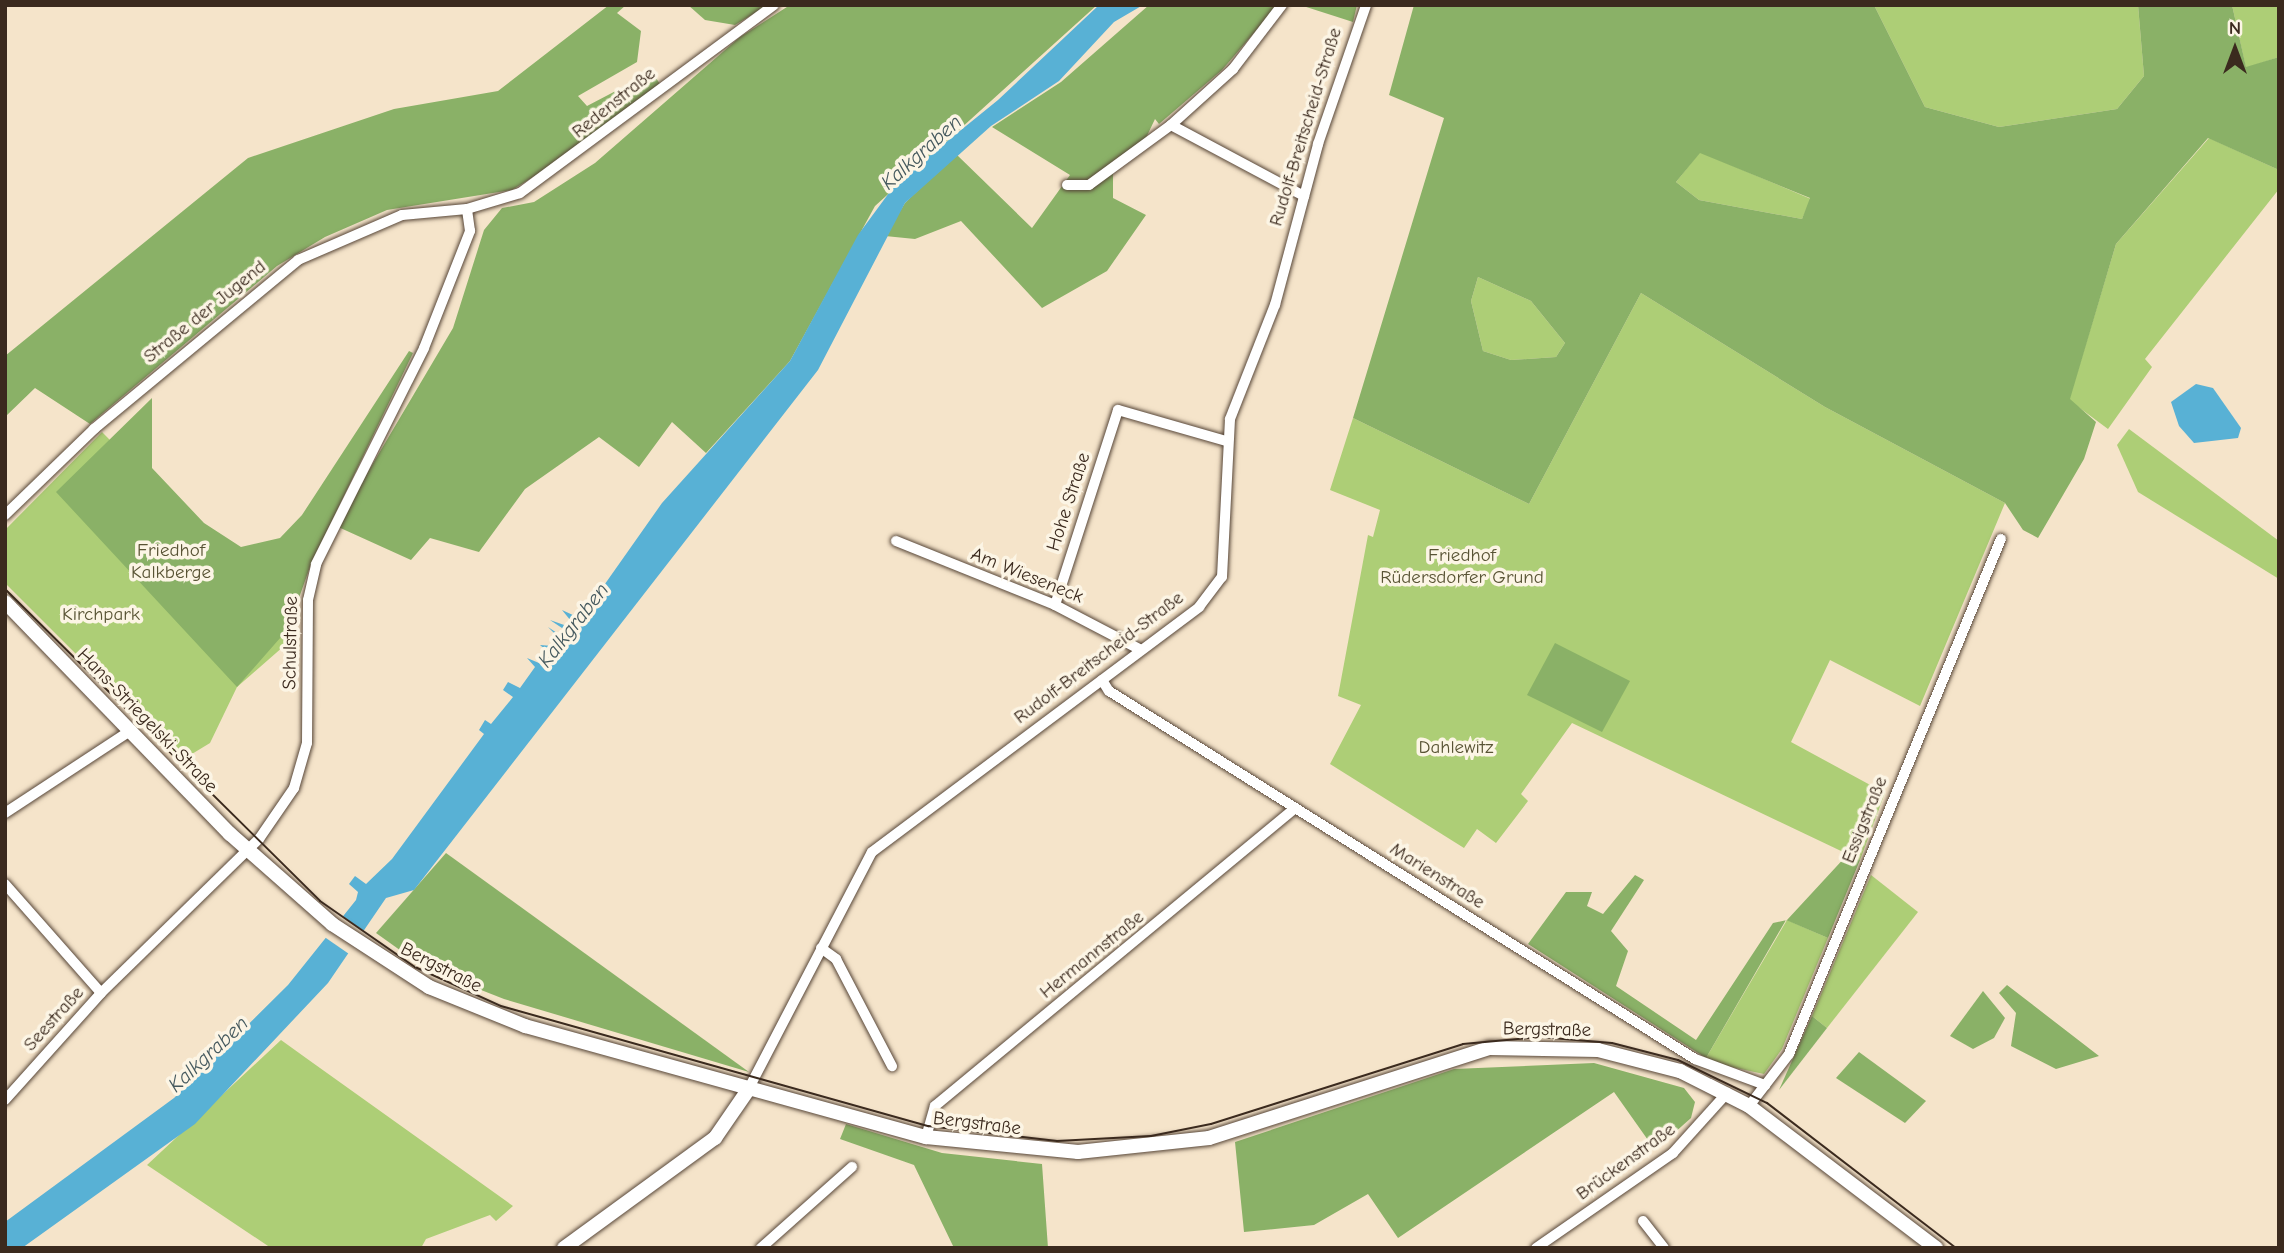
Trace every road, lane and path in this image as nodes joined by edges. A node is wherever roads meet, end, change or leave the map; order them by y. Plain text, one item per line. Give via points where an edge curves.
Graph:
1 (774, 5) edge
2 (1282, 5) edge
3 (1366, 5) edge
4 (1171, 125) junction
5 (1067, 185) dead end
6 (1304, 196) junction
7 (467, 209) junction
8 (1226, 441) junction
9 (5, 514) edge
10 (2001, 539) dead end
11 (896, 541) dead end
12 (5, 602) edge
13 (1055, 605) junction
14 (1139, 649) junction
15 (1102, 680) junction
16 (130, 731) junction
17 (1295, 808) junction
18 (5, 813) edge
19 (248, 850) junction
20 (263, 865) joint
21 (5, 884) edge
22 (821, 948) junction
23 (102, 993) junction
24 (892, 1066) dead end
25 (1765, 1085) junction
26 (748, 1090) junction
27 (1727, 1093) junction
28 (5, 1100) edge
29 (1749, 1106) junction
30 (926, 1137) junction
31 (852, 1167) dead end
32 (1643, 1220) dead end
33 (565, 1248) edge
34 (761, 1248) edge
35 (1536, 1248) edge
36 (1664, 1248) edge
37 (1936, 1248) edge

1 - 7 street, Redenstraße via 727,34 548,176
2 - 4 street via 1233,69
3 - 6 street, Rudolf-Breitscheid-Straße
4 - 5 street via 1089,185
4 - 6 street
6 - 8 street, Rudolf-Breitscheid-Straße via 1275,304
7 - 9 street, Straße der Jugend via 402,215 298,260 93,429
7 - 19 street, Schulstraße via 470,231 424,348 316,564 308,600 302,764 275,820
8 - 13 street, Hohe Straße via 1118,410
8 - 14 street, Rudolf-Breitscheid-Straße via 1229,535 1222,577 1199,607
10 - 25 street, Essigstraße via 1789,1054
11 - 13 street, Am Wieseneck
12 - 16 street, Hans-Striegelski-Straße
13 - 14 street, Am Wieseneck
14 - 15 street, Rudolf-Breitscheid-Straße
15 - 17 street, Marienstraße via 1109,691
15 - 22 street, Rudolf-Breitscheid-Straße via 872,852
16 - 18 street
16 - 19 street, Hans-Striegelski-Straße
17 - 25 street, Marienstraße via 1695,1059
17 - 30 street, Hermannstraße via 935,1106
19 - 20 street, Hans-Striegelski-Straße
19 - 23 street, Schulstraße
20 - 26 street, Bergstraße via 332,924 410,976 514,1022
21 - 23 street
22 - 24 street via 836,959
22 - 26 street, Rudolf-Breitscheid-Straße
23 - 28 street, Seestraße
25 - 29 street, Essigstraße
26 - 30 street, Bergstraße
26 - 33 street, Rudolf-Breitscheid-Straße via 715,1138
27 - 29 street
27 - 30 street, Bergstraße via 1628,1055 1515,1046 1446,1057 1266,1123 1153,1148 1068,1152
27 - 35 street, Brückenstraße via 1673,1153
29 - 37 street
31 - 34 street
32 - 36 street

